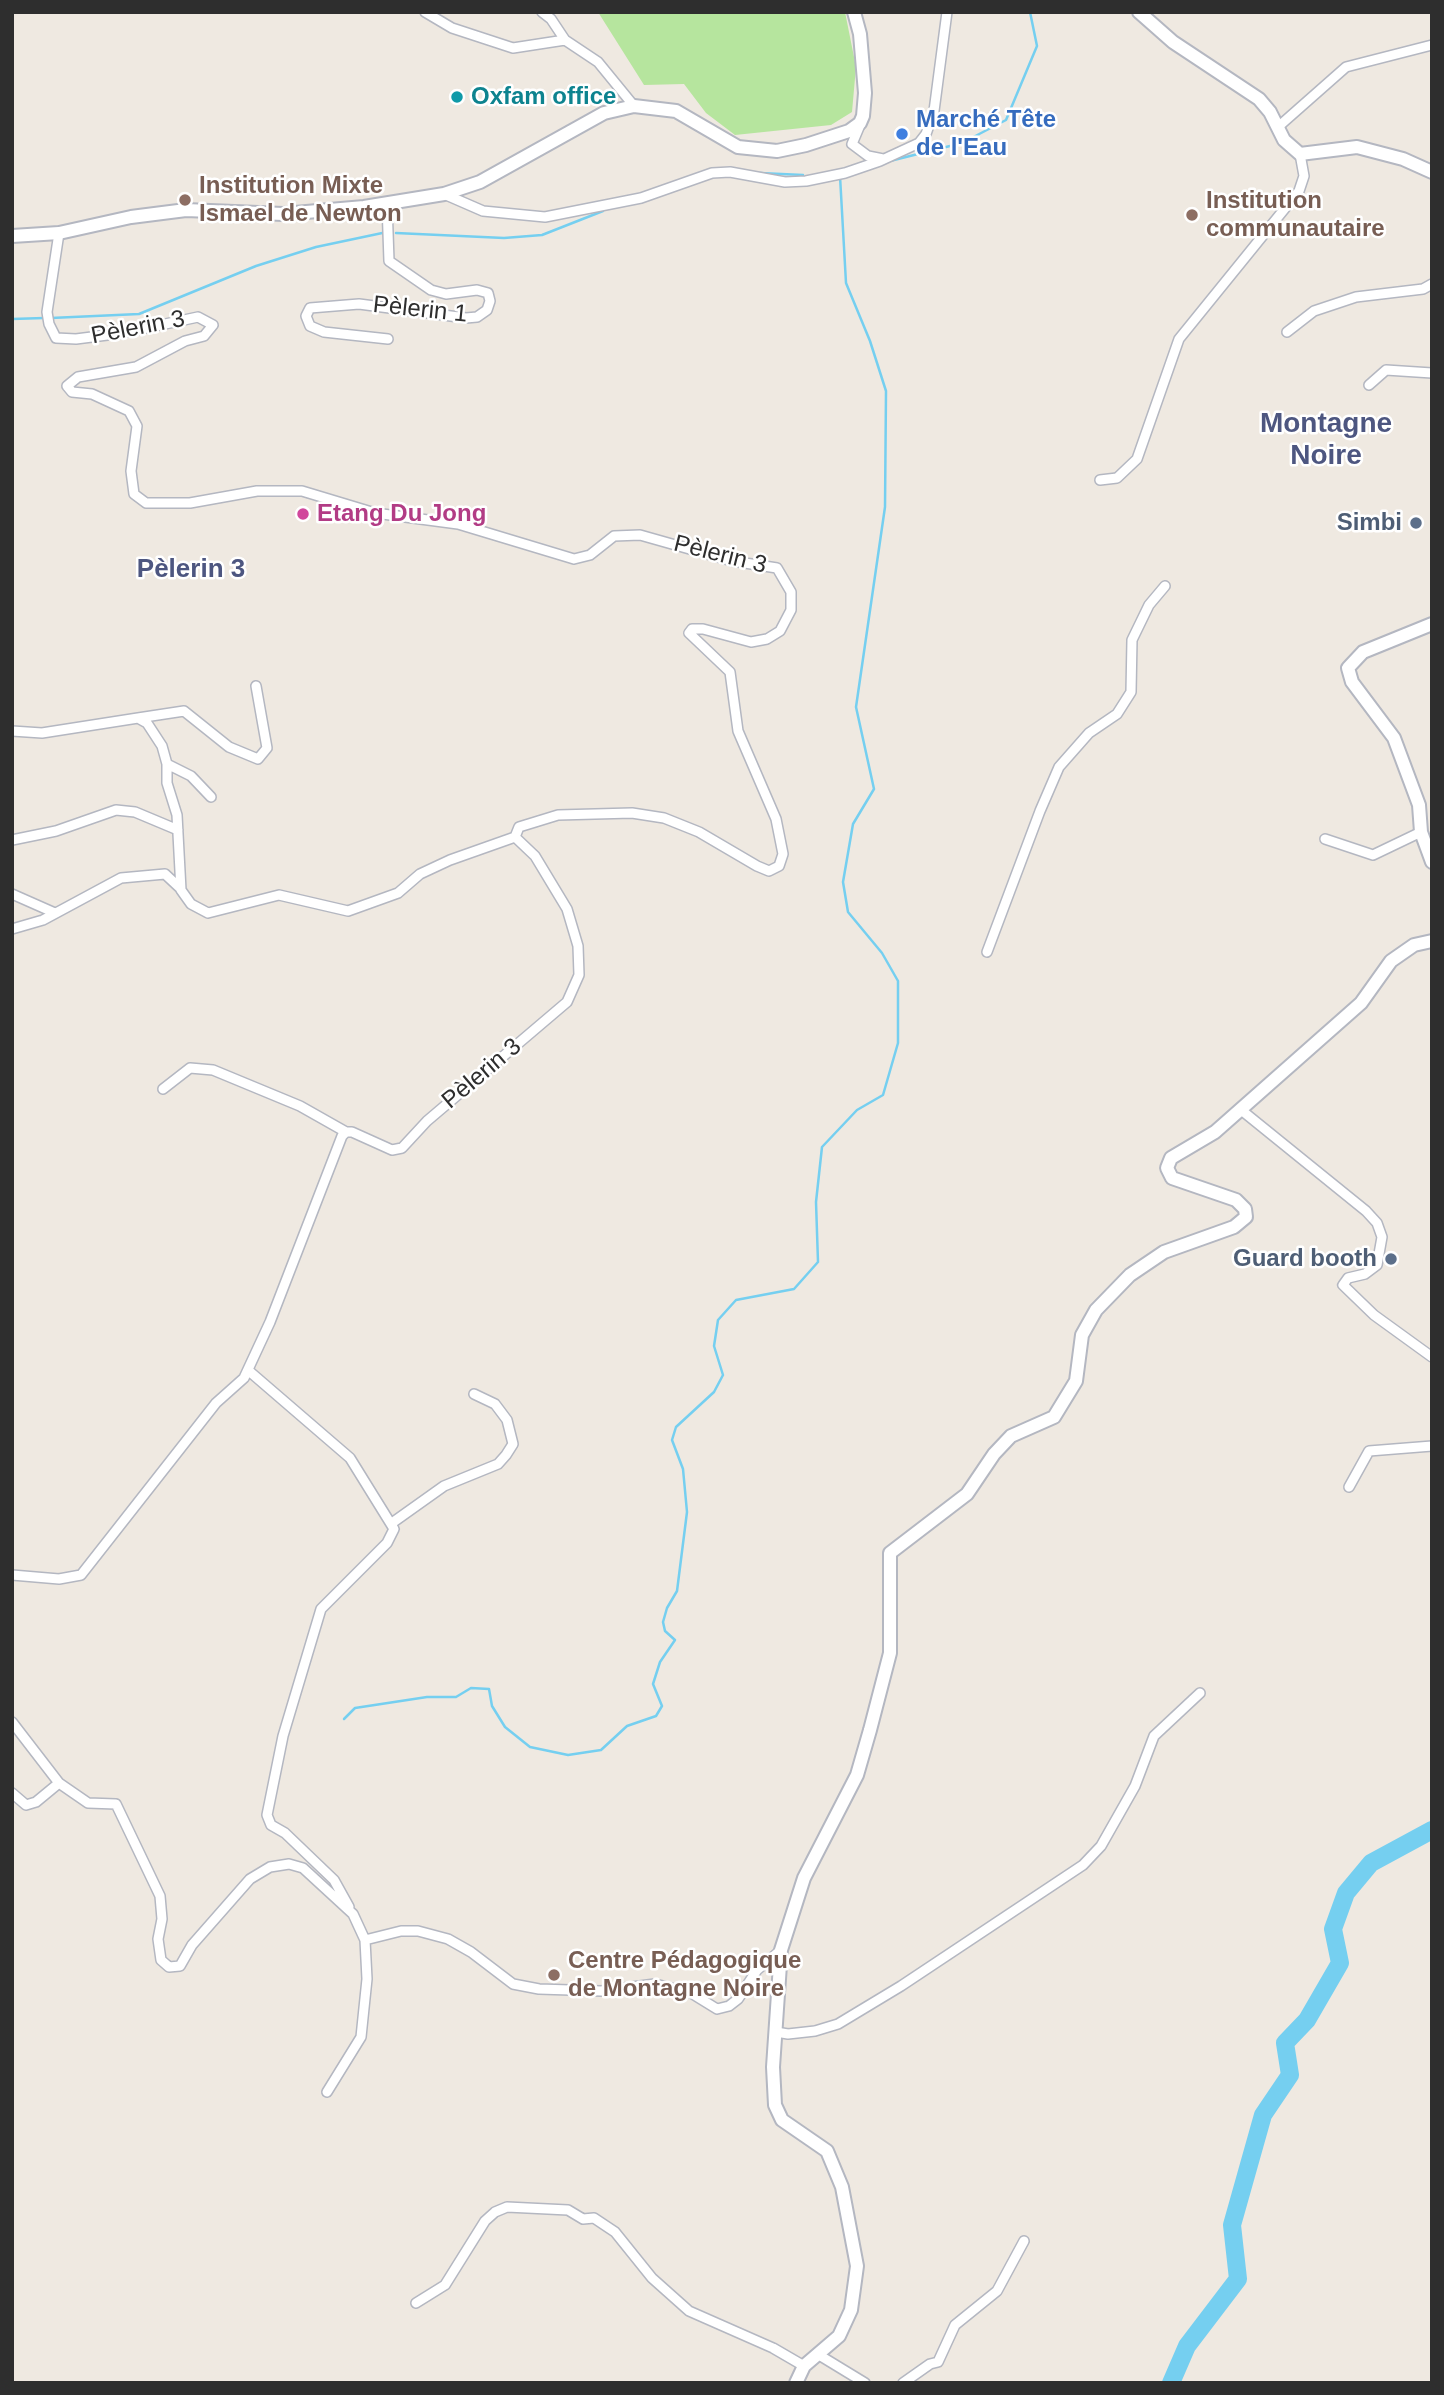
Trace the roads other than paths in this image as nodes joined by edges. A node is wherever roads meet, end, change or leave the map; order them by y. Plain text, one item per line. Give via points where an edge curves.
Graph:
1 (425, 12) edge
2 (542, 12) edge
3 (854, 12) edge
4 (947, 12) edge
5 (1139, 12) edge
6 (565, 40) junction
7 (1432, 44) edge
8 (634, 106) junction
9 (860, 123) junction
10 (1278, 127) junction
11 (1300, 154) junction
12 (883, 159) junction
13 (1432, 172) edge
14 (444, 194) junction
15 (387, 204) junction
16 (59, 233) junction
17 (12, 236) edge
18 (1432, 284) edge
19 (1287, 332) dead end
20 (388, 339) dead end
21 (1432, 373) edge
22 (1369, 385) dead end
23 (1100, 480) dead end
24 (1165, 586) dead end
25 (1432, 624) edge
26 (256, 686) dead end
27 (138, 718) junction
28 (12, 732) edge
29 (167, 764) junction
30 (211, 797) dead end
31 (178, 830) junction
32 (1421, 832) junction
33 (515, 837) junction
34 (1325, 839) dead end
35 (12, 840) edge
36 (1432, 862) edge
37 (181, 890) junction
38 (12, 894) edge
39 (55, 913) junction
40 (12, 929) edge
41 (1432, 941) edge
42 (987, 953) dead end
43 (163, 1089) dead end
44 (1240, 1109) junction
45 (346, 1132) junction
46 (1432, 1357) edge
47 (248, 1371) junction
48 (474, 1394) dead end
49 (1432, 1446) edge
50 (1349, 1487) dead end
51 (392, 1523) junction
52 (12, 1575) edge
53 (1200, 1693) dead end
54 (12, 1722) edge
55 (59, 1783) junction
56 (12, 1793) edge
57 (353, 1914) junction
58 (365, 1940) junction
59 (781, 1950) junction
60 (776, 2032) junction
61 (327, 2092) dead end
62 (1024, 2241) dead end
63 (416, 2303) dead end
64 (819, 2355) junction
65 (804, 2366) junction
66 (796, 2383) edge
67 (865, 2383) edge
68 (903, 2383) edge

1 - 6 street via 452,28 513,48
2 - 6 street
3 - 9 street via 865,93
4 - 12 street via 928,128 919,143
5 - 10 street via 1173,42 1259,99
6 - 8 street via 598,62
7 - 10 street via 1346,67
8 - 9 street via 676,111 738,147 777,151 849,131
8 - 14 street via 604,113 480,182
9 - 12 street via 852,144 868,156
10 - 11 street via 1291,149
11 - 13 street via 1357,146
11 - 23 street via 1304,176 1299,191 1179,339 1137,459 1117,478
12 - 14 street via 806,181 712,173 641,198 545,217 483,211
14 - 15 street
15 - 16 street via 283,214 186,210
15 - 20 street, Pèlerin 1 via 388,261 431,290 477,290 488,293 490,301 487,310 466,318 359,304 310,308 306,316 310,326 324,332
16 - 17 street
16 - 33 street, Pèlerin 3 via 47,312 56,338 123,333 198,317 213,325 204,336 136,366 78,377 66,386 129,411 137,426 131,471 134,494 146,503 302,491 375,513 458,524 574,559 590,555 614,536 639,535 732,561 777,568 791,592 791,610 780,631 751,642 703,629 692,629 689,634 730,673 738,731 776,820 783,854 779,866 769,870 757,866 699,832 664,818 632,813 558,815 519,827
18 - 19 street via 1356,297 1314,311
21 - 22 street via 1386,370
24 - 42 street via 1149,605 1132,640 1131,692 1117,714 1089,733 1059,767
25 - 32 street via 1363,652 1348,668 1352,682 1395,738 1419,805
26 - 27 street via 267,748 258,759 229,747 184,711
27 - 28 street via 42,733
27 - 29 street via 152,728
29 - 30 street via 191,776
29 - 31 street
31 - 35 street via 135,812 116,810 57,831
31 - 37 street
32 - 34 street via 1373,855
32 - 36 street
33 - 37 street via 450,860 420,874 398,893 348,911 279,895 208,913 191,904
33 - 45 street, Pèlerin 3 via 535,856 567,909 578,946 579,975 567,1002 427,1121 402,1148 392,1150
37 - 39 street via 165,874 121,878
38 - 39 street
39 - 40 street
41 - 44 street via 1414,945 1391,961 1361,1003
43 - 45 street via 190,1068 213,1070 300,1106
44 - 46 street via 1377,1223 1382,1237 1377,1265 1343,1285 1374,1315
44 - 59 street via 1215,1132 1171,1158 1167,1168 1172,1178 1188,1186 1236,1200 1246,1217 1241,1223 1164,1252 1130,1275 1096,1310 1082,1335 1076,1381 1054,1417 1011,1436 967,1494 890,1553 890,1653 870,1730 857,1775 804,1878
45 - 47 street
47 - 51 street via 350,1458
47 - 52 street via 216,1403 82,1574 59,1579
48 - 51 street via 495,1404 508,1420 513,1444 498,1464 444,1486
49 - 50 street via 1369,1451
51 - 57 street via 387,1543 321,1609 283,1736 267,1815 271,1825 334,1880
53 - 60 street via 1154,1736 1135,1786 1101,1846 1083,1865 838,2024 815,2031
54 - 55 street
55 - 56 street via 26,1805
55 - 57 street via 88,1803 116,1804 121,1811 160,1896 158,1938 161,1960 169,1967 180,1966 192,1945 250,1879 270,1867 289,1864 303,1868
57 - 58 street
58 - 59 street via 377,1934 418,1931 449,1939 513,1984 571,1991 626,1990 655,1984 691,1993 717,2009 738,1999 757,1970
58 - 61 street via 367,1979 361,2037
59 - 60 street
60 - 64 street via 775,2105 782,2120 827,2151 842,2187 857,2266 851,2309 839,2336
62 - 68 street via 997,2291 955,2325 938,2362
63 - 65 street via 445,2285 495,2212 507,2207 568,2210 583,2219 594,2218 615,2232 652,2278 689,2311
64 - 65 street
64 - 67 street
65 - 66 street

